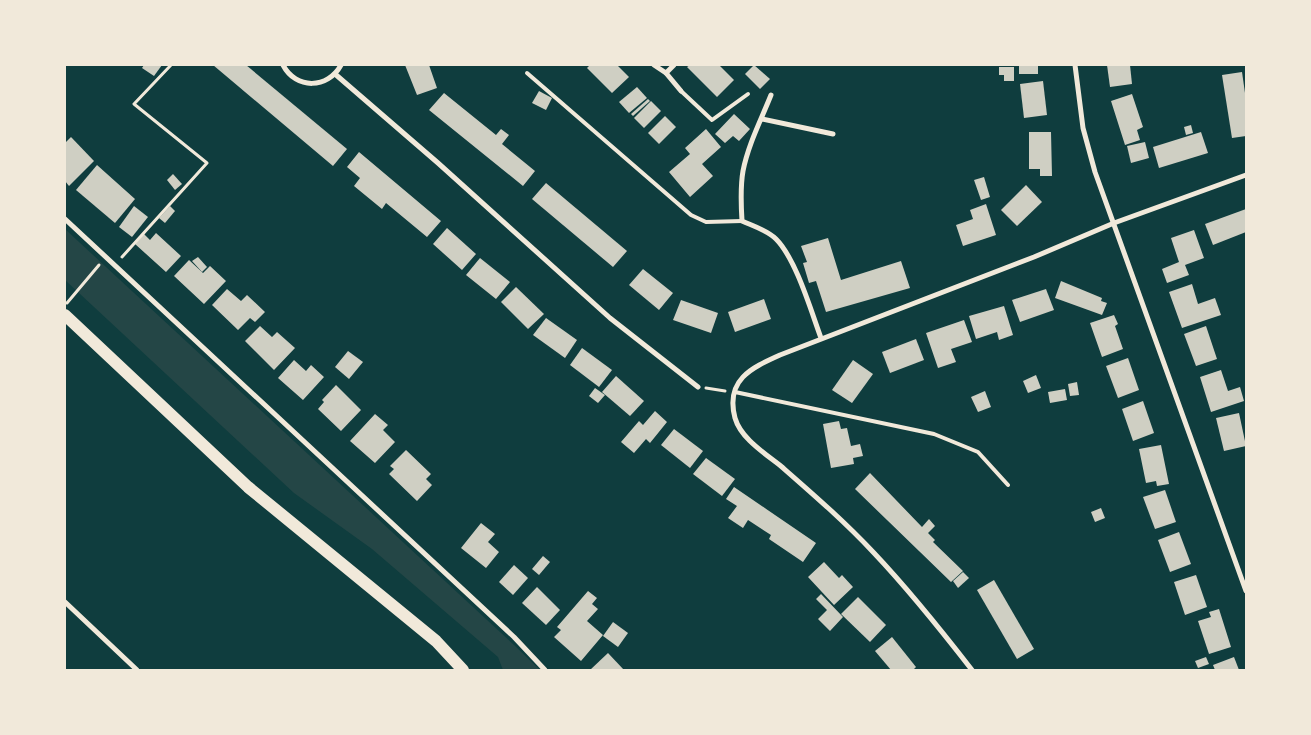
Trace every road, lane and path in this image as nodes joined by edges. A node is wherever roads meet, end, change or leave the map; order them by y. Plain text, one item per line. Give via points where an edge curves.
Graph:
1 (171, 65) edge
2 (283, 65) edge
3 (341, 65) edge
4 (654, 65) edge
5 (674, 65) edge
6 (1075, 65) edge
7 (527, 73) dead end
8 (666, 73) junction
9 (335, 74) junction
10 (681, 91) joint
11 (748, 94) dead end
12 (772, 96) dead end
13 (762, 119) junction
14 (833, 134) dead end
15 (1246, 175) edge
16 (65, 219) edge
17 (742, 222) junction
18 (1114, 223) junction
19 (106, 257) junction
20 (114, 265) junction
21 (65, 305) edge
22 (67, 322) edge
23 (821, 338) junction
24 (698, 387) joint
25 (735, 392) junction
26 (1008, 485) dead end
27 (1246, 591) edge
28 (65, 602) edge
29 (138, 670) edge
30 (463, 670) edge
31 (546, 670) edge
32 (972, 670) edge

1 - 20 path via 134,104 207,163
2 - 9 street via 294,78 308,84 322,82
3 - 9 street
4 - 8 street
5 - 8 street
6 - 18 street via 1083,128
7 - 17 lane via 691,215 706,222
8 - 10 street
9 - 24 street via 610,318
10 - 11 lane via 712,120
12 - 13 street
13 - 14 street
13 - 17 street via 743,172
15 - 18 street
16 - 19 street
17 - 23 street via 776,238 786,252
18 - 23 street
18 - 27 street
19 - 20 street
19 - 21 path
20 - 31 street
22 - 30 main road via 248,487 436,641
23 - 25 street via 780,354 747,372
24 - 25 path
25 - 26 lane via 934,434 978,452
25 - 32 street via 735,418 743,433 874,552
28 - 29 street

